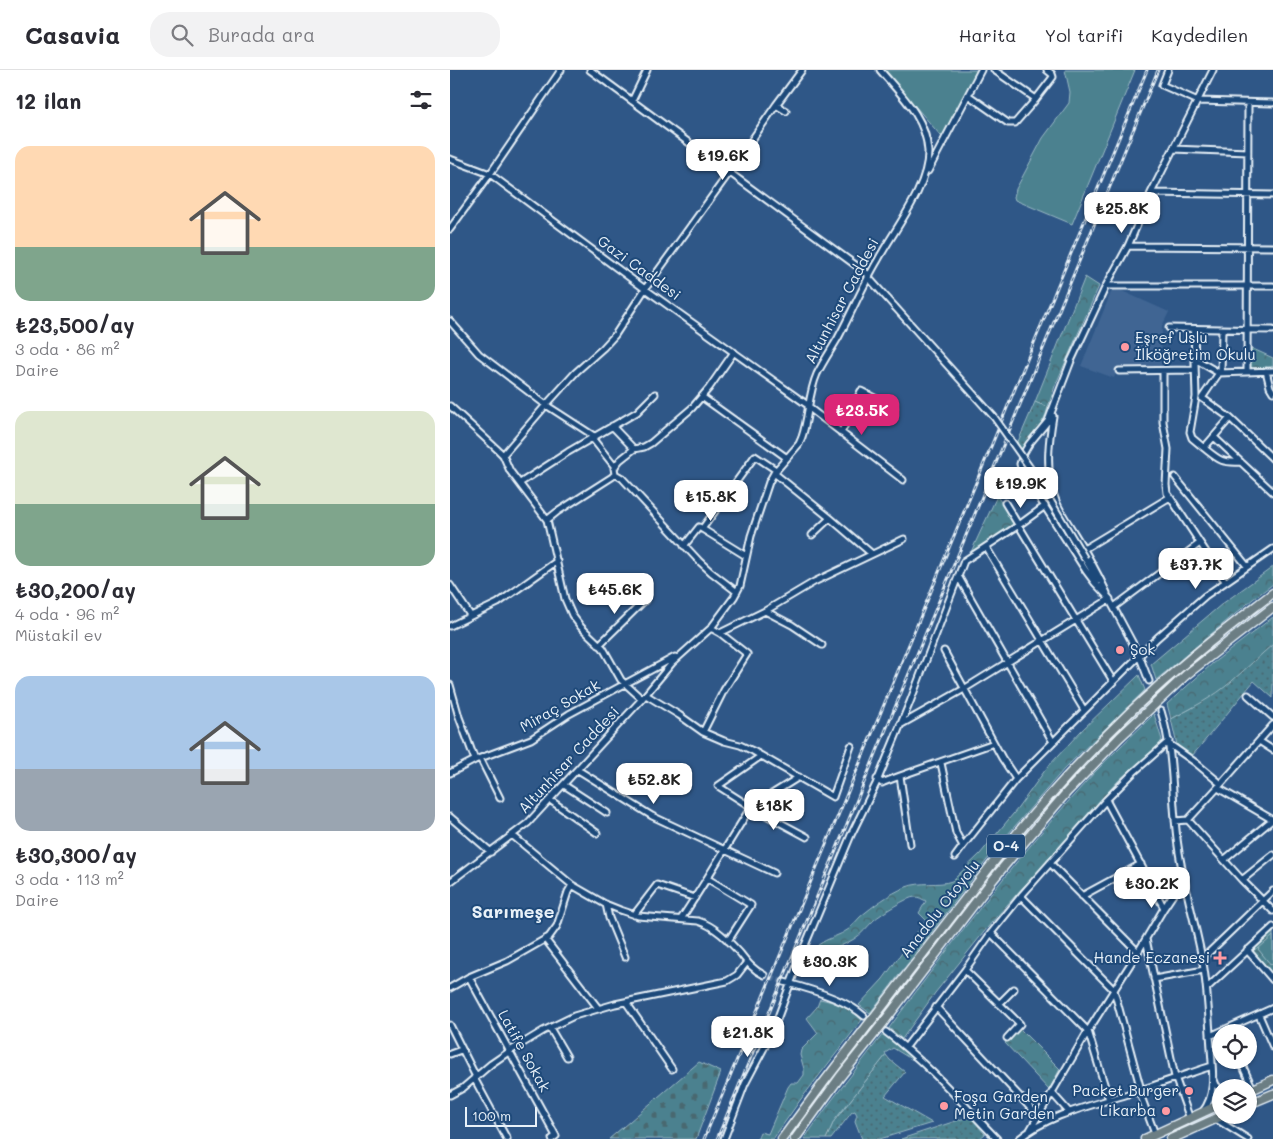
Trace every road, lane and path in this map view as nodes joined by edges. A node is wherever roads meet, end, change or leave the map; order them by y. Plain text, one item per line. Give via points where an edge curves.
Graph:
1 (561, 70) edge
2 (590, 70) edge
3 (647, 70) edge
4 (802, 70) edge
5 (880, 70) edge
6 (981, 70) edge
7 (994, 70) edge
8 (1047, 70) edge
9 (1168, 70) edge
10 (1213, 70) edge
11 (968, 95) junction
12 (1036, 100) junction
13 (632, 101) junction
14 (1198, 101) junction
15 (1248, 103) junction
16 (1273, 103) edge
17 (776, 105) junction
18 (786, 111) dead end
19 (1173, 149) junction
20 (1248, 152) junction
21 (450, 159) edge
22 (729, 173) junction
23 (490, 174) junction
24 (923, 181) junction
25 (1151, 193) junction
26 (1248, 194) junction
27 (1273, 195) edge
28 (450, 229) edge
29 (1128, 246) junction
30 (1247, 247) junction
31 (1273, 247) edge
32 (869, 276) junction
33 (1106, 286) junction
34 (1247, 286) junction
35 (1273, 286) edge
36 (645, 288) junction
37 (450, 321) edge
38 (1168, 328) dead end
39 (1194, 329) junction
40 (1222, 330) junction
41 (1246, 330) junction
42 (1273, 330) edge
43 (734, 352) junction
44 (1195, 359) junction
45 (1195, 370) junction
46 (1119, 371) dead end
47 (1162, 371) junction
48 (1247, 371) junction
49 (1266, 371) junction
50 (1273, 371) edge
51 (1220, 373) junction
52 (1273, 392) edge
53 (655, 394) dead end
54 (702, 397) junction
55 (1199, 398) junction
56 (546, 405) junction
57 (450, 406) edge
58 (808, 407) junction
59 (894, 408) dead end
60 (1054, 408) junction
61 (1230, 418) junction
62 (612, 426) junction
63 (841, 432) junction
64 (593, 437) junction
65 (1214, 437) junction
66 (1204, 448) junction
67 (634, 449) junction
68 (503, 455) junction
69 (787, 458) junction
70 (1273, 459) edge
71 (1242, 462) junction
72 (615, 467) junction
73 (775, 472) junction
74 (615, 474) junction
75 (1175, 477) dead end
76 (903, 480) dead end
77 (520, 484) junction
78 (1273, 492) edge
79 (1170, 498) junction
80 (1006, 503) dead end
81 (1045, 506) junction
82 (830, 518) junction
83 (547, 520) junction
84 (1019, 525) junction
85 (702, 529) junction
86 (812, 535) dead end
87 (904, 539) dead end
88 (1200, 543) junction
89 (684, 546) junction
90 (986, 547) junction
91 (1273, 549) edge
92 (1084, 550) junction
93 (872, 554) junction
94 (746, 556) junction
95 (556, 562) junction
96 (1247, 566) junction
97 (958, 576) junction
98 (1225, 581) junction
99 (450, 585) edge
100 (737, 592) junction
101 (1273, 593) edge
102 (645, 600) dead end
103 (1110, 600) junction
104 (1114, 607) junction
105 (1273, 608) edge
106 (765, 611) junction
107 (470, 615) junction
108 (1077, 620) junction
109 (450, 626) edge
110 (711, 628) junction
111 (720, 633) junction
112 (1043, 641) junction
113 (599, 644) junction
114 (822, 645) dead end
115 (944, 651) dead end
116 (680, 654) junction
117 (1139, 655) junction
118 (1008, 662) junction
119 (1113, 681) junction
120 (1149, 682) tunnel mouth
121 (624, 684) junction
122 (450, 685) edge
123 (964, 689) junction
124 (1248, 695) dead end
125 (452, 697) edge
126 (644, 697) junction
127 (1084, 710) junction
128 (1161, 711) tunnel mouth
129 (1273, 717) edge
130 (900, 725) junction
131 (1273, 725) edge
132 (703, 732) junction
133 (1053, 742) junction
134 (1169, 742) junction
135 (1259, 742) junction
136 (994, 743) junction
137 (851, 746) dead end
138 (1273, 750) edge
139 (761, 756) junction
140 (477, 759) junction
141 (941, 762) junction
142 (578, 770) junction
143 (450, 773) edge
144 (900, 776) junction
145 (799, 777) junction
146 (1016, 779) junction
147 (878, 780) junction
148 (564, 785) junction
149 (1219, 786) junction
150 (500, 798) dead end
151 (550, 800) junction
152 (1106, 800) junction
153 (751, 808) junction
154 (607, 813) dead end
155 (450, 817) edge
156 (1188, 820) junction
157 (1273, 820) edge
158 (1175, 821) junction
159 (597, 833) dead end
160 (512, 835) junction
161 (806, 837) dead end
162 (910, 844) dead end
163 (963, 846) junction
164 (724, 850) junction
165 (491, 852) junction
166 (1273, 855) edge
167 (955, 857) dead end
168 (1224, 860) junction
169 (1050, 863) junction
170 (1141, 864) junction
171 (774, 873) dead end
172 (708, 878) junction
173 (1184, 878) junction
174 (1242, 880) junction
175 (450, 882) edge
176 (572, 885) junction
177 (1273, 891) edge
178 (1022, 896) junction
179 (1082, 896) junction
180 (695, 898) junction
181 (1262, 901) junction
182 (606, 904) junction
183 (1164, 908) junction
184 (1273, 911) edge
185 (634, 915) junction
186 (681, 920) junction
187 (1273, 927) edge
188 (992, 933) junction
189 (546, 939) junction
190 (1146, 939) junction
191 (728, 942) junction
192 (1247, 950) junction
193 (1138, 952) junction
194 (625, 957) dead end
195 (1202, 959) junction
196 (747, 962) junction
197 (965, 970) junction
198 (1204, 970) junction
199 (764, 975) tunnel mouth
200 (469, 977) junction
201 (1154, 979) junction
202 (1273, 980) edge
203 (784, 982) tunnel mouth
204 (790, 984) junction
205 (450, 988) edge
206 (1207, 988) junction
207 (1014, 989) dead end
208 (1114, 990) junction
209 (626, 1002) junction
210 (999, 1004) junction
211 (936, 1007) junction
212 (598, 1008) junction
213 (1273, 1008) edge
214 (1259, 1015) junction
215 (864, 1016) tunnel mouth
216 (1241, 1024) edge
217 (450, 1025) edge
218 (550, 1028) junction
219 (1088, 1031) junction
220 (886, 1032) tunnel mouth
221 (1210, 1036) joint
222 (1007, 1038) dead end
223 (906, 1047) junction
224 (1273, 1047) edge
225 (461, 1050) junction
226 (510, 1051) junction
227 (450, 1054) edge
228 (567, 1057) dead end
229 (1212, 1066) joint
230 (672, 1069) dead end
231 (1212, 1069) edge
232 (1175, 1077) junction
233 (475, 1078) junction
234 (1213, 1078) joint
235 (1273, 1080) edge
236 (1257, 1087) edge
237 (1140, 1090) junction
238 (1052, 1093) junction
239 (1273, 1094) edge
240 (450, 1095) edge
241 (1109, 1100) junction
242 (1257, 1101) edge
243 (1212, 1109) edge
244 (1069, 1112) junction
245 (1200, 1115) junction
246 (1038, 1116) junction
247 (1190, 1119) junction
248 (1212, 1121) edge
249 (1224, 1124) edge
250 (1030, 1130) junction
251 (1155, 1134) junction
252 (554, 1137) edge
253 (1245, 1138) edge
254 (507, 1139) edge
255 (724, 1139) edge
256 (782, 1139) edge
257 (795, 1139) edge
258 (996, 1139) edge
259 (1019, 1139) edge
260 (1145, 1139) edge
261 (1171, 1139) edge

1 - 23 street
2 - 13 street
3 - 13 street
4 - 17 street
5 - 24 street, Altunhisar Caddesi via 920,121 928,151
6 - 11 street
7 - 12 street
8 - 12 street via 1052,78
9 - 14 street via 1162,85
10 - 14 street
11 - 12 street via 1012,124
11 - 24 street
13 - 22 street
14 - 15 street
14 - 19 street
15 - 16 street
15 - 20 street
17 - 18 street
17 - 22 street
19 - 20 street
19 - 25 street
20 - 26 street
21 - 23 street, Gazi Caddesi
22 - 32 street
22 - 36 street
23 - 28 street
23 - 36 street, Gazi Caddesi
24 - 32 street, Altunhisar Caddesi
25 - 26 street
25 - 29 street
26 - 27 street
26 - 30 street
29 - 30 street
29 - 33 street
30 - 31 street
30 - 34 street
32 - 58 street, Altunhisar Caddesi via 817,375
32 - 103 street, bridge via 994,417 1034,475
33 - 34 street
33 - 60 street via 1071,361
34 - 35 street
34 - 41 street
36 - 43 street, Gazi Caddesi
36 - 56 street via 615,335
37 - 56 street via 479,354
38 - 39 street
39 - 40 street
39 - 44 street
40 - 41 street
40 - 51 street
41 - 42 street
41 - 48 street
43 - 54 street
43 - 58 street, Gazi Caddesi
44 - 45 street
44 - 51 street
45 - 47 street
45 - 55 street
46 - 47 street
47 - 79 street
48 - 49 street
48 - 51 street
49 - 50 street
49 - 52 street
51 - 55 street
53 - 62 street via 637,412
54 - 67 street via 652,443
54 - 69 street
55 - 61 street
55 - 66 street via 1190,434
56 - 64 street
56 - 68 street
57 - 68 street
58 - 63 street, Gazi Caddesi
58 - 69 street, Altunhisar Caddesi via 802,437
59 - 63 street via 861,391
60 - 81 street via 1045,426 1026,449 1020,464
60 - 92 street via 1048,459 1052,488 1060,510
61 - 65 street
61 - 70 street
62 - 64 street
62 - 67 street
63 - 76 street, Gazi Caddesi
64 - 72 street
64 - 77 street
65 - 66 street
65 - 71 street
66 - 71 street via 1221,460
67 - 72 street
68 - 77 street
69 - 73 street, Altunhisar Caddesi
71 - 78 street
72 - 74 street
73 - 82 street
73 - 85 street via 754,456
73 - 94 street, Altunhisar Caddesi via 760,507
74 - 83 street
74 - 89 street
75 - 96 street
77 - 83 street
79 - 88 street
79 - 92 street
80 - 84 street
81 - 84 street
81 - 103 street via 1090,577
82 - 86 street
82 - 93 street
83 - 95 street
84 - 90 street
84 - 108 street
85 - 89 street via 699,526
85 - 94 street
87 - 93 street
88 - 98 street
88 - 104 street
89 - 100 street
90 - 97 street via 964,561
90 - 112 street
91 - 96 street
92 - 103 street
93 - 106 street via 814,582
94 - 100 street, Altunhisar Caddesi
95 - 107 street via 498,603
95 - 113 street via 568,608 581,627
96 - 98 street
97 - 118 street
97 - 130 street
98 - 117 street
99 - 107 street
100 - 110 street, Altunhisar Caddesi
101 - 256 highway, Anadolu Otoyolu / O-4 via 1167,678 1061,783 989,868
102 - 113 street
103 - 104 street
103 - 108 street
104 - 117 street
105 - 257 highway, Anadolu Otoyolu / O-4 via 1186,675 1067,792 991,882
106 - 111 street
106 - 114 street
107 - 109 street
108 - 112 street
108 - 119 street
110 - 111 street
110 - 116 street, Altunhisar Caddesi
111 - 132 street via 747,654
112 - 118 street
112 - 127 street
113 - 121 street
115 - 123 street
116 - 121 street, Miraç Sokak
116 - 126 street, Altunhisar Caddesi
117 - 119 street
117 - 120 street
118 - 123 street
118 - 133 street
119 - 127 street
121 - 126 street
121 - 140 street, Miraç Sokak via 531,739
122 - 125 street
123 - 130 street
123 - 136 street
124 - 129 street
125 - 140 street
126 - 132 street
126 - 142 street, Altunhisar Caddesi
127 - 133 street
128 - 134 street
130 - 147 street
131 - 135 street
132 - 139 street
133 - 146 street
134 - 149 street
134 - 152 street
134 - 158 street
135 - 138 street
135 - 149 street
136 - 141 street
136 - 146 street
137 - 145 street via 833,797
139 - 145 street
139 - 153 street via 718,786
140 - 143 street, Miraç Sokak
140 - 150 street
141 - 144 street
141 - 163 street via 956,833
142 - 148 street, Altunhisar Caddesi
142 - 164 street via 652,816
144 - 147 street via 882,783
144 - 162 street
145 - 153 street
146 - 163 street
147 - 204 street via 851,834
148 - 151 street, Altunhisar Caddesi
148 - 154 street
149 - 156 street
149 - 157 street
151 - 159 street
151 - 160 street, Altunhisar Caddesi
152 - 169 street
152 - 170 street
153 - 161 street
153 - 164 street
155 - 165 street
156 - 158 street
156 - 168 street
157 - 168 street
158 - 173 street
160 - 165 street, Altunhisar Caddesi
160 - 176 street
163 - 167 street
164 - 171 street
164 - 172 street
165 - 175 street, Altunhisar Caddesi
166 - 174 street
168 - 174 street
169 - 178 street
169 - 179 street
170 - 179 street
170 - 183 street
172 - 180 street
172 - 191 street via 751,905
173 - 183 street
173 - 195 street
174 - 181 street
176 - 182 street
176 - 189 street via 557,926
177 - 181 street
178 - 188 street
178 - 208 street
179 - 193 street
180 - 185 street via 657,885
180 - 186 street
181 - 184 street
181 - 195 street
182 - 185 street
182 - 194 street
183 - 190 street
185 - 186 street
186 - 191 street via 702,922
187 - 192 street
188 - 197 street
188 - 219 street
189 - 200 street
189 - 212 street
190 - 193 street
190 - 201 street
191 - 196 street
192 - 202 street
192 - 206 street
193 - 208 street
195 - 198 street
196 - 199 street
196 - 209 street via 737,975 727,981
197 - 210 street
197 - 211 street
198 - 201 street
198 - 206 street
200 - 205 street
200 - 226 street, Latife Sokak
201 - 232 street
203 - 204 street
204 - 215 street via 858,1010
204 - 255 street via 772,1033 745,1084
206 - 221 street
207 - 210 street
208 - 219 street
208 - 237 street
209 - 212 street
209 - 230 street
210 - 222 street via 1020,1024
211 - 223 street
211 - 246 street
212 - 218 street
213 - 214 street
214 - 216 street
214 - 224 street
217 - 225 street
218 - 226 street
218 - 228 street
219 - 238 street
219 - 241 street
220 - 223 street
221 - 229 street
223 - 258 street
225 - 227 street
225 - 233 street
226 - 233 street
226 - 252 street, Latife Sokak
229 - 232 street
231 - 234 street
232 - 237 street
232 - 247 street
233 - 240 street
233 - 254 street
234 - 245 street via 1210,1099
235 - 236 highway
237 - 241 street
237 - 251 street
238 - 244 street
238 - 246 street
239 - 242 highway
241 - 244 street
243 - 245 highway
244 - 250 street
245 - 247 highway
246 - 250 street
247 - 251 highway
248 - 261 highway
249 - 253 street
250 - 259 street
251 - 260 highway

